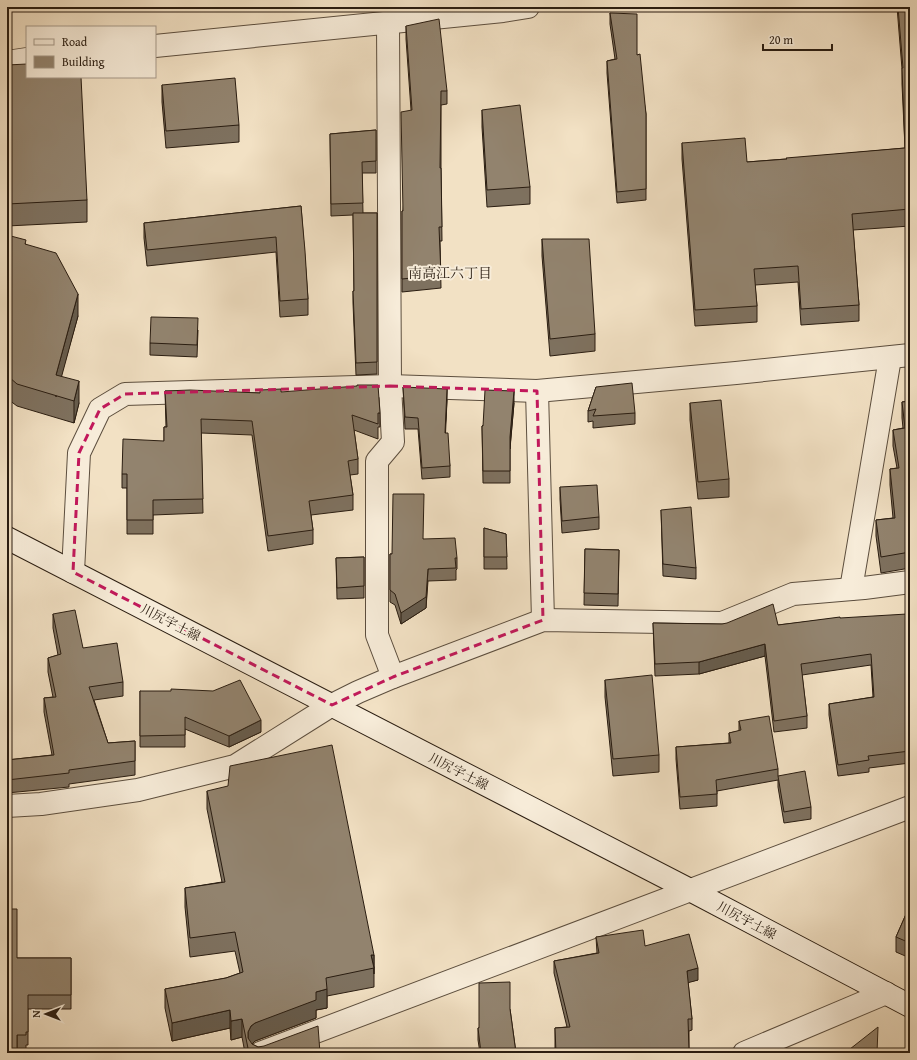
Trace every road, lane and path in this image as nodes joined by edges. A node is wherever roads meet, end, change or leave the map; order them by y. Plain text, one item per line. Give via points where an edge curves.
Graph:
1 (528, 7) edge
2 (503, 9) edge
3 (388, 23) junction
4 (156, 46) edge
5 (26, 59) edge
6 (7, 62) edge
7 (900, 356) edge
8 (390, 386) junction
9 (537, 391) junction
10 (7, 538) edge
11 (73, 572) junction
12 (910, 582) edge
13 (851, 589) junction
14 (543, 620) junction
15 (393, 677) junction
16 (332, 705) junction
17 (7, 806) edge
18 (910, 807) edge
19 (690, 890) junction
20 (886, 993) junction
21 (910, 1006) edge
22 (260, 1053) edge
23 (744, 1053) edge

1 - 2 street
2 - 3 street
3 - 4 street
3 - 8 street
5 - 6 street
7 - 9 street
7 - 13 street
8 - 9 street
8 - 11 street via 125,394 100,409 79,453
8 - 15 street via 394,442 377,461 377,635
9 - 14 street
10 - 11 street, 川尻宇土線
11 - 16 street, 川尻宇土線
12 - 13 street
13 - 14 street via 793,594 722,622
14 - 15 street
15 - 16 street
16 - 17 street via 235,766 138,790 41,804
16 - 19 street, 川尻宇土線
18 - 19 street
19 - 20 street, 川尻宇土線
19 - 22 street
20 - 21 street, 川尻宇土線
20 - 23 street

